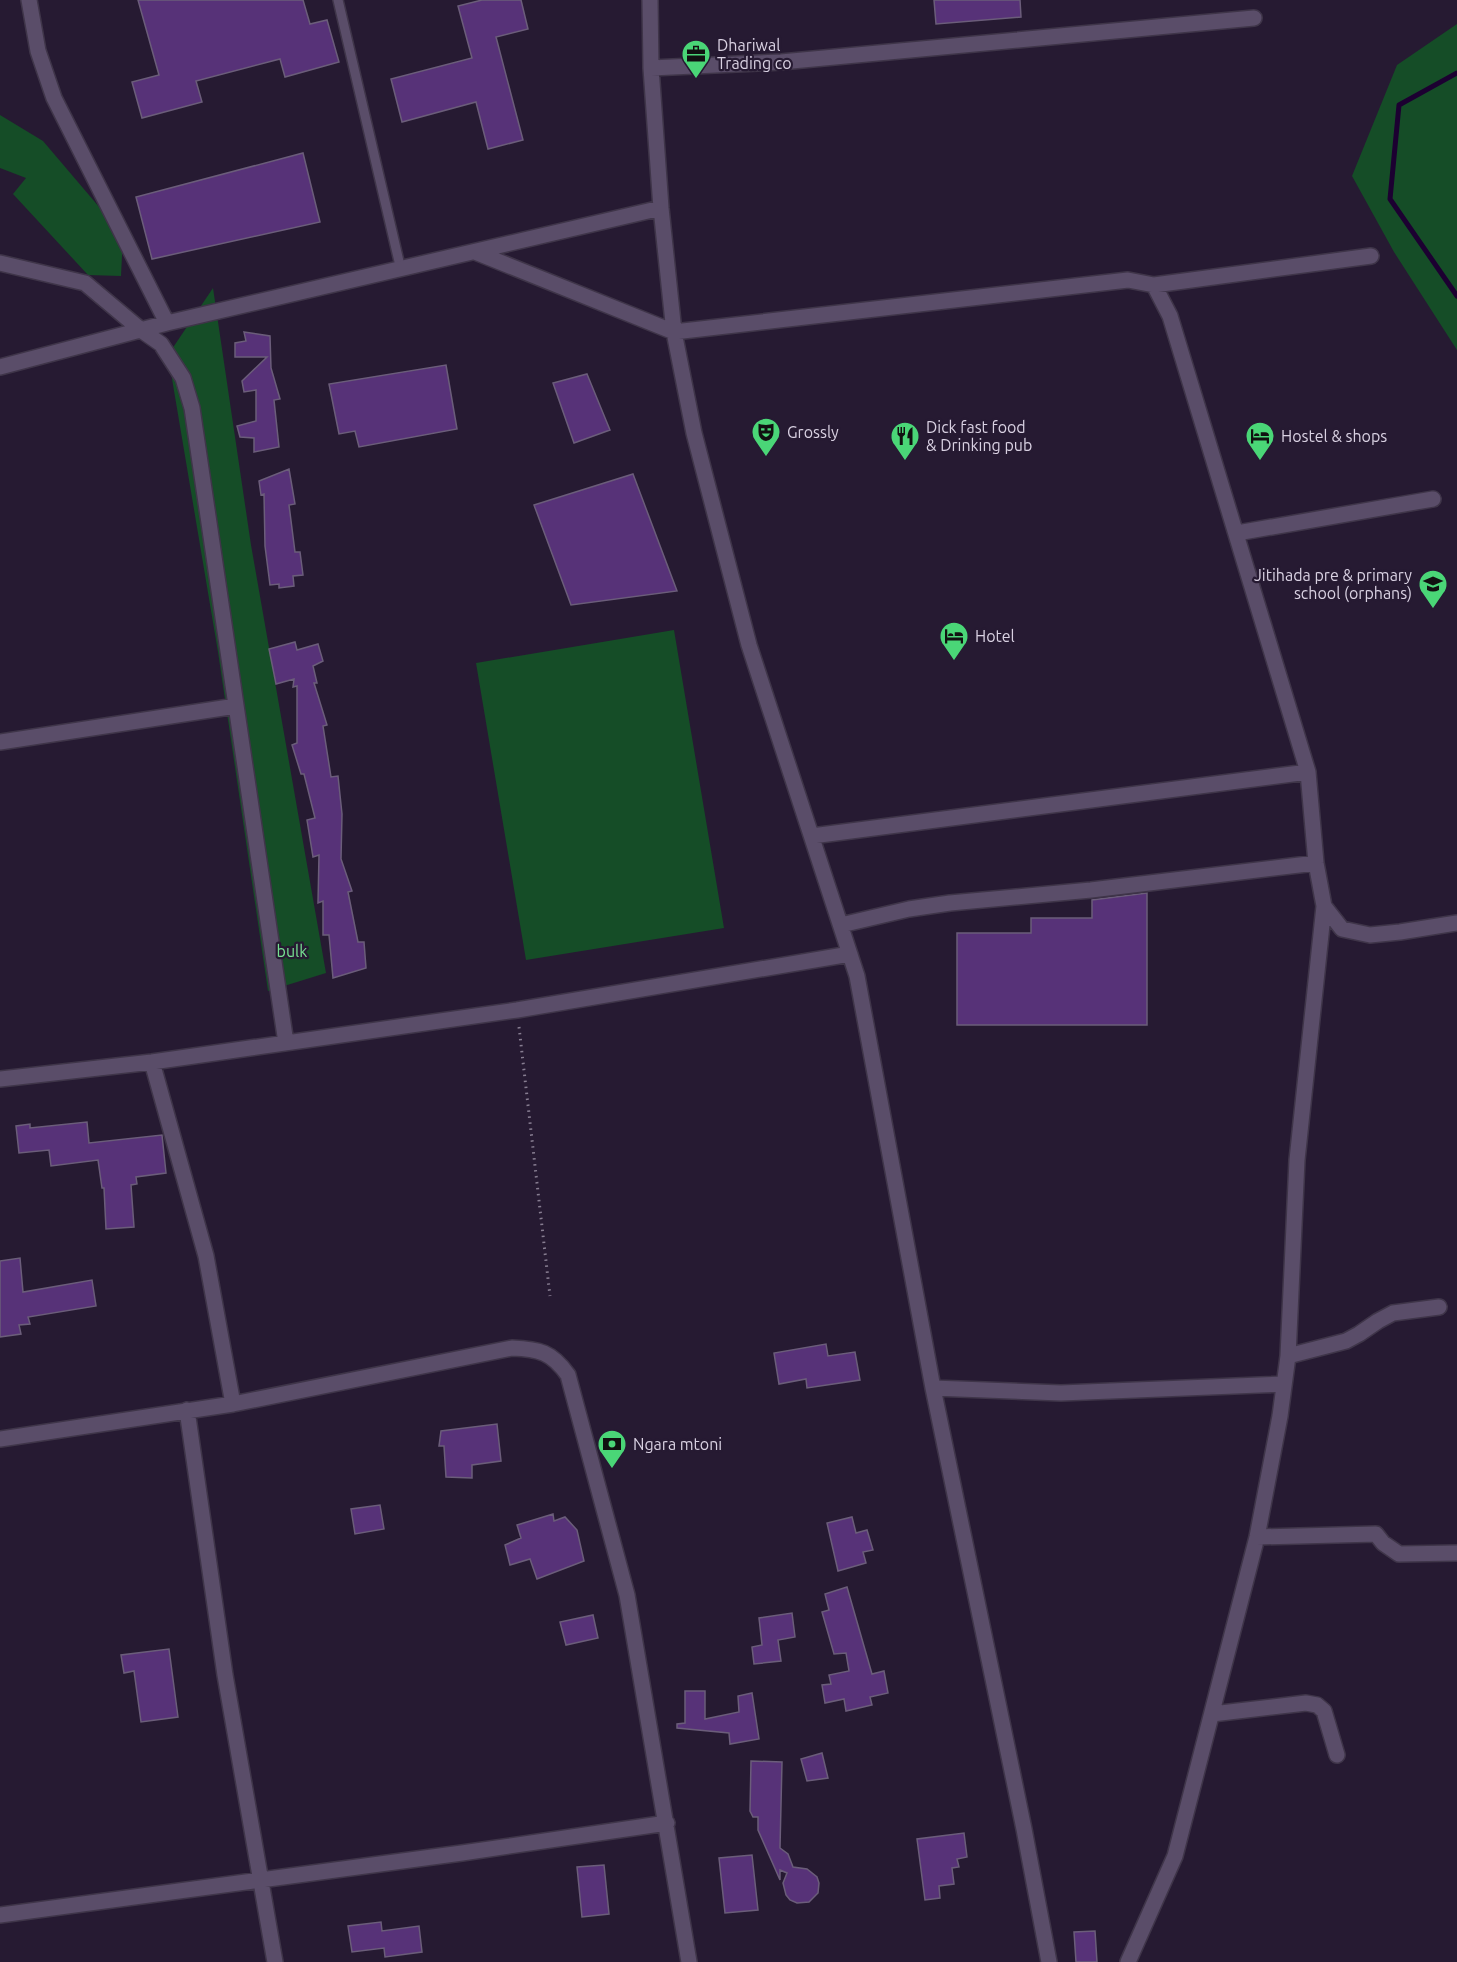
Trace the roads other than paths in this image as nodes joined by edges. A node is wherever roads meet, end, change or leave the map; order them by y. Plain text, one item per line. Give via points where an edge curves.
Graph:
1 (29, 0) edge
2 (338, 0) edge
3 (650, 0) edge
4 (1254, 18) dead end
5 (651, 68) junction
6 (661, 208) junction
7 (475, 252) junction
8 (1371, 256) dead end
9 (0, 263) edge
10 (401, 270) junction
11 (1154, 285) junction
12 (167, 323) junction
13 (141, 330) junction
14 (674, 332) junction
15 (0, 367) edge
16 (1433, 499) dead end
17 (1237, 533) junction
18 (236, 706) junction
19 (0, 742) edge
20 (1308, 772) junction
21 (812, 836) junction
22 (1316, 863) junction
23 (1324, 906) junction
24 (1457, 922) edge
25 (841, 925) junction
26 (850, 954) junction
27 (286, 1043) junction
28 (152, 1062) junction
29 (0, 1079) edge
30 (1439, 1307) dead end
31 (1288, 1356) junction
32 (1284, 1384) junction
33 (933, 1388) junction
34 (233, 1404) junction
35 (187, 1410) junction
36 (0, 1439) edge
37 (1257, 1537) junction
38 (1457, 1553) edge
39 (1212, 1714) junction
40 (1337, 1755) dead end
41 (667, 1823) junction
42 (260, 1881) junction
43 (0, 1915) edge
44 (275, 1962) edge
45 (689, 1962) edge
46 (1049, 1962) edge
47 (1128, 1962) edge

1 - 12 street via 38,51 54,98
2 - 10 lane
3 - 5 street
4 - 5 street via 781,62
5 - 6 street
6 - 7 street
6 - 14 street
7 - 10 street
7 - 14 street
8 - 11 street
9 - 13 street via 85,283
10 - 12 street
11 - 14 street via 1128,280
11 - 17 street via 1170,316
12 - 13 street
13 - 15 street
13 - 18 street via 161,344 183,378 192,408
14 - 21 street via 694,433 749,645
16 - 17 street
17 - 20 street
18 - 19 street
18 - 27 street
20 - 21 street
20 - 22 street
21 - 25 street
22 - 23 street
22 - 25 street via 950,903
23 - 24 street via 1342,929 1370,935
23 - 31 street via 1297,1160
25 - 26 street
26 - 27 street via 517,1010
26 - 33 street
27 - 28 street
28 - 29 street
28 - 34 street via 206,1256
30 - 31 street via 1393,1313 1346,1341
31 - 32 street
32 - 33 street via 1061,1393
32 - 37 street
33 - 46 street
34 - 35 street
34 - 41 street via 512,1348 534,1348 552,1356 568,1375 627,1595
35 - 36 street
35 - 42 street via 225,1675
37 - 38 street via 1376,1534 1399,1554
37 - 39 street
39 - 40 street via 1317,1705 1323,1711
39 - 47 street via 1175,1856
41 - 42 street
41 - 45 street
42 - 43 street
42 - 44 street

